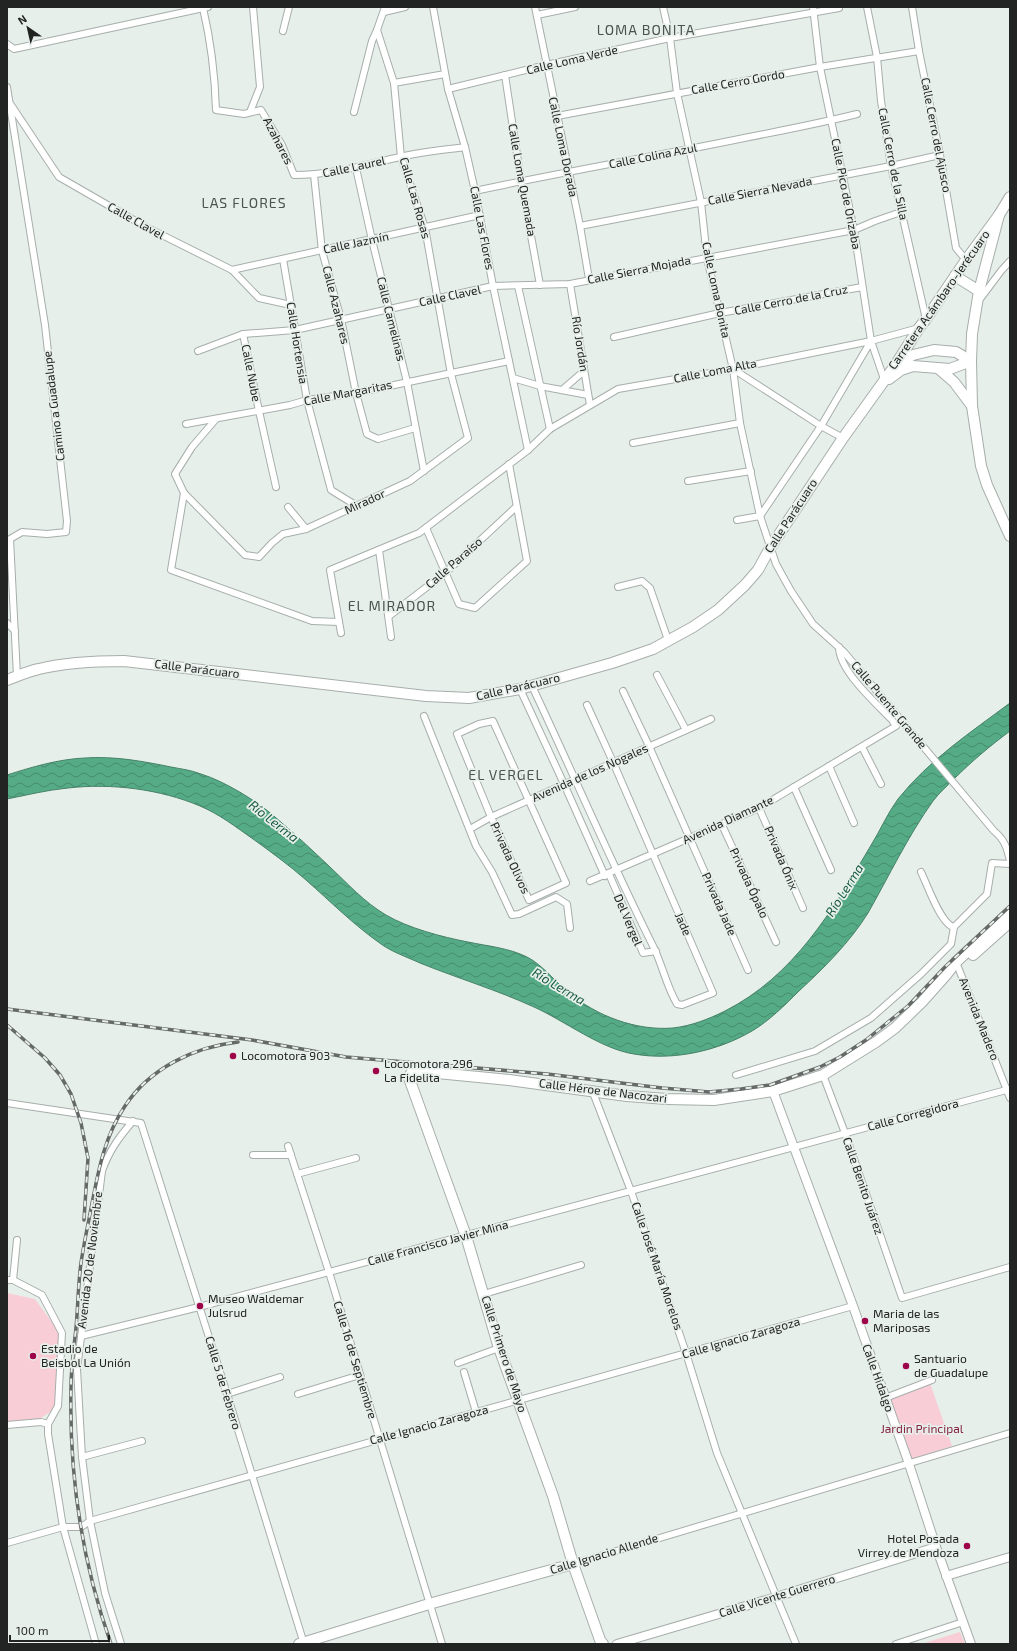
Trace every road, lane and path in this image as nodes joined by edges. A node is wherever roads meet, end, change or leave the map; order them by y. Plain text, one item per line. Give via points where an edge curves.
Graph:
1 (206, 7) edge
2 (252, 7) edge
3 (289, 7) edge
4 (405, 7) edge
5 (433, 7) edge
6 (535, 7) edge
7 (576, 7) edge
8 (663, 7) edge
9 (866, 7) edge
10 (912, 7) edge
11 (839, 8) edge
12 (385, 9) edge
13 (814, 10) edge
14 (537, 15) junction
15 (377, 30) junction
16 (283, 31) dead end
17 (670, 38) junction
18 (7, 44) edge
19 (919, 51) junction
20 (877, 57) junction
21 (546, 65) junction
22 (820, 67) junction
23 (445, 74) junction
24 (505, 75) junction
25 (394, 83) junction
26 (7, 87) edge
27 (448, 89) junction
28 (677, 93) junction
29 (9, 102) junction
30 (250, 112) junction
31 (354, 112) dead end
32 (856, 114) dead end
33 (557, 116) junction
34 (832, 121) junction
35 (465, 147) junction
36 (688, 150) junction
37 (940, 155) junction
38 (401, 156) junction
39 (891, 166) junction
40 (356, 168) junction
41 (568, 172) junction
42 (314, 175) junction
43 (844, 175) junction
44 (521, 181) junction
45 (475, 191) junction
46 (1010, 197) edge
47 (700, 202) junction
48 (901, 212) junction
49 (480, 215) junction
50 (999, 215) junction
51 (580, 226) junction
52 (425, 228) junction
53 (854, 230) junction
54 (372, 240) junction
55 (322, 251) junction
56 (707, 258) junction
57 (283, 259) junction
58 (966, 260) junction
59 (1010, 261) edge
60 (232, 270) junction
61 (954, 276) junction
62 (589, 280) junction
63 (570, 284) junction
64 (540, 285) junction
65 (493, 286) junction
66 (518, 286) junction
67 (862, 287) junction
68 (979, 291) junction
69 (438, 299) junction
70 (976, 304) junction
71 (291, 305) junction
72 (388, 309) junction
73 (720, 313) junction
74 (341, 319) junction
75 (926, 319) junction
76 (919, 328) junction
77 (295, 330) junction
78 (243, 334) junction
79 (614, 337) dead end
80 (871, 340) junction
81 (198, 351) dead end
82 (971, 360) junction
83 (510, 361) junction
84 (894, 367) junction
85 (733, 368) junction
86 (939, 369) junction
87 (584, 371) junction
88 (451, 374) junction
89 (513, 378) junction
90 (407, 382) junction
91 (882, 383) junction
92 (540, 386) junction
93 (562, 390) junction
94 (356, 393) junction
95 (588, 395) junction
96 (307, 400) junction
97 (590, 405) junction
98 (972, 406) junction
99 (259, 411) junction
100 (216, 419) junction
101 (740, 423) junction
102 (186, 424) dead end
103 (821, 426) junction
104 (415, 428) junction
105 (550, 429) junction
106 (468, 438) joint
107 (843, 438) junction
108 (633, 443) dead end
109 (528, 450) junction
110 (509, 464) junction
111 (424, 471) junction
112 (751, 471) junction
113 (688, 481) dead end
114 (276, 487) dead end
115 (184, 493) junction
116 (357, 506) junction
117 (288, 507) dead end
118 (516, 507) junction
119 (760, 516) junction
120 (737, 520) dead end
121 (426, 528) junction
122 (306, 529) junction
123 (1010, 536) edge
124 (770, 548) junction
125 (379, 550) junction
126 (445, 573) junction
127 (618, 587) dead end
128 (389, 616) junction
129 (339, 622) junction
130 (7, 623) edge
131 (15, 631) junction
132 (341, 633) dead end
133 (391, 637) dead end
134 (668, 640) junction
135 (841, 649) junction
136 (657, 675) dead end
137 (17, 676) junction
138 (7, 680) edge
139 (532, 686) junction
140 (520, 689) junction
141 (622, 691) dead end
142 (587, 705) dead end
143 (424, 716) dead end
144 (711, 719) dead end
145 (686, 730) junction
146 (649, 746) junction
147 (862, 747) junction
148 (613, 762) junction
149 (830, 766) junction
150 (576, 779) junction
151 (564, 784) junction
152 (882, 784) dead end
153 (794, 787) junction
154 (528, 800) junction
155 (759, 808) junction
156 (491, 817) junction
157 (854, 823) dead end
158 (722, 825) junction
159 (470, 829) junction
160 (689, 839) junction
161 (652, 855) junction
162 (1010, 862) edge
163 (831, 870) dead end
164 (616, 871) junction
165 (921, 872) dead end
166 (607, 875) junction
167 (590, 881) dead end
168 (802, 908) dead end
169 (1010, 912) edge
170 (1010, 922) edge
171 (954, 927) junction
172 (570, 928) dead end
173 (776, 942) dead end
174 (656, 951) junction
175 (957, 965) junction
176 (748, 970) dead end
177 (714, 993) joint
178 (413, 1069) joint
179 (736, 1075) dead end
180 (823, 1075) junction
181 (1008, 1089) edge
182 (592, 1090) junction
183 (773, 1091) junction
184 (1010, 1098) edge
185 (7, 1103) edge
186 (134, 1121) junction
187 (845, 1133) junction
188 (288, 1146) dead end
189 (793, 1148) junction
190 (254, 1155) dead end
191 (291, 1156) junction
192 (356, 1158) dead end
193 (297, 1174) junction
194 (631, 1191) junction
195 (466, 1236) junction
196 (17, 1240) dead end
197 (581, 1265) dead end
198 (1010, 1267) edge
199 (329, 1272) junction
200 (10, 1280) edge
201 (484, 1294) junction
202 (853, 1306) junction
203 (199, 1307) junction
204 (81, 1336) junction
205 (499, 1348) junction
206 (686, 1353) junction
207 (458, 1363) dead end
208 (464, 1372) dead end
209 (360, 1376) junction
210 (280, 1377) dead end
211 (932, 1380) dead end
212 (227, 1394) junction
213 (298, 1394) dead end
214 (885, 1398) junction
215 (518, 1400) junction
216 (476, 1412) junction
217 (48, 1424) junction
218 (7, 1425) edge
219 (1010, 1433) edge
220 (379, 1438) junction
221 (142, 1441) dead end
222 (82, 1457) junction
223 (909, 1464) junction
224 (252, 1475) junction
225 (743, 1512) junction
226 (90, 1521) junction
227 (63, 1527) junction
228 (7, 1543) edge
229 (936, 1547) junction
230 (1010, 1557) edge
231 (573, 1564) junction
232 (946, 1576) junction
233 (776, 1597) junction
234 (429, 1604) junction
235 (963, 1622) junction
236 (910, 1642) edge
237 (601, 1643) edge
238 (96, 1644) edge
239 (121, 1644) edge
240 (302, 1644) edge
241 (442, 1644) edge
242 (617, 1644) edge
243 (796, 1644) edge
244 (896, 1644) edge
245 (971, 1644) edge

1 - 18 street via 14,49
1 - 30 street, Azahares via 215,79 216,110 244,114
2 - 30 street via 260,87
3 - 16 street
4 - 12 street
5 - 23 street, Calle Las Flores
6 - 14 street, Calle Loma Dorada
7 - 14 street
8 - 17 street, Calle Loma Bonita
9 - 20 street, Calle Cerro de la Silla
10 - 19 street, Calle Cerro del Ajusco
11 - 13 street, Calle Loma Verde
12 - 15 street
13 - 17 street, Calle Loma Verde
13 - 22 street, Calle Pico de Orizaba
14 - 21 street, Calle Loma Dorada
15 - 25 street, Calle Las Rosas
15 - 31 street
17 - 21 street, Calle Loma Verde
17 - 28 street, Calle Loma Bonita
19 - 20 street, Calle Cerro Gordo
19 - 37 street, Calle Cerro del Ajusco
20 - 22 street, Calle Cerro Gordo
20 - 39 street, Calle Cerro de la Silla
21 - 24 street, Calle Loma Verde
21 - 33 street, Calle Loma Dorada
22 - 28 street, Calle Cerro Gordo
22 - 34 street, Calle Pico de Orizaba
23 - 25 street
23 - 27 street, Calle Las Flores
24 - 27 street, Calle Loma Verde
24 - 44 street, Calle Loma Quemada
25 - 38 street, Calle Las Rosas
26 - 29 street, Camino a Guadalupe
27 - 35 street, Calle Las Flores
28 - 33 street, Calle Cerro Gordo
28 - 36 street, Calle Loma Bonita
29 - 60 street, Calle Clavel via 59,177 146,227
29 - 131 street, Camino a Guadalupe via 45,325 67,521 66,532 22,532 10,539
30 - 42 street, Azahares via 261,110 282,145 294,175
32 - 34 street, Calle Colina Azul
33 - 41 street, Calle Loma Dorada
34 - 36 street, Calle Colina Azul
34 - 43 street, Calle Pico de Orizaba
35 - 38 street, Calle Laurel
35 - 45 street, Calle Las Flores
36 - 41 street, Calle Colina Azul
36 - 47 street, Calle Loma Bonita
37 - 39 street, Calle Sierra Nevada
37 - 58 street, Calle Cerro del Ajusco via 956,248
38 - 40 street, Calle Laurel
38 - 52 street, Calle Las Rosas
39 - 43 street, Calle Sierra Nevada
39 - 48 street, Calle Cerro de la Silla
40 - 42 street, Calle Laurel
40 - 54 street, Calle Camelinas
41 - 44 street, Calle Colina Azul
41 - 51 street, Calle Loma Dorada
42 - 55 street, Calle Azahares
43 - 47 street, Calle Sierra Nevada
43 - 53 street, Calle Pico de Orizaba
44 - 45 street, Calle Colina Azul
44 - 64 street, Calle Loma Quemada
45 - 49 street, Calle Las Flores
46 - 50 main road
47 - 51 street, Calle Sierra Nevada
47 - 56 street, Calle Loma Bonita
48 - 53 street, Calle Sierra Mojada
48 - 75 street, Calle Cerro de la Silla
49 - 52 street, Calle Jazmín
49 - 65 street, Calle Las Flores
50 - 58 main road, Carretera Acámbaro-Jerécuaro
50 - 68 main road
51 - 62 street, Calle Loma Dorada
52 - 54 street, Calle Jazmín
52 - 69 street, Calle Las Rosas
53 - 56 street, Calle Sierra Mojada
53 - 67 street, Calle Pico de Orizaba
54 - 55 street, Calle Jazmín
54 - 72 street, Calle Camelinas
55 - 57 street, Calle Jazmín
55 - 74 street, Calle Azahares
56 - 62 street, Calle Sierra Mojada
56 - 73 street, Calle Loma Bonita
57 - 60 street, Calle Jazmín
57 - 71 street, Calle Hortensia
58 - 61 main road, Carretera Acámbaro-Jerécuaro
59 - 70 street
60 - 71 street, Calle Clavel via 258,298
61 - 68 main road
61 - 75 main road, Carretera Acámbaro-Jerécuaro
62 - 63 street, Calle Sierra Mojada
63 - 64 street, Calle Sierra Mojada
63 - 87 street, Río Jordán
64 - 66 street, Calle Sierra Mojada
65 - 66 street, Calle Sierra Mojada
65 - 69 street, Calle Clavel
65 - 83 street, Calle Las Flores
66 - 92 street
67 - 73 street, Calle Cerro de la Cruz
67 - 80 street, Calle Pico de Orizaba
68 - 70 main road
69 - 72 street, Calle Clavel
69 - 88 street, Calle Las Rosas
70 - 82 main road
71 - 77 street, Calle Hortensia
72 - 74 street, Calle Clavel
72 - 90 street, Calle Camelinas
73 - 79 street, Calle Cerro de la Cruz
73 - 85 street, Calle Loma Bonita
74 - 77 street, Calle Clavel
74 - 94 street, Calle Azahares
75 - 76 main road, Carretera Acámbaro-Jerécuaro
76 - 80 street, Calle Loma Alta
76 - 84 main road, Carretera Acámbaro-Jerécuaro
77 - 78 street, Calle Clavel
77 - 96 street, Calle Hortensia
78 - 81 street, Calle Clavel
78 - 99 street, Calle Nube
80 - 85 street, Calle Loma Alta
80 - 91 street, Calle Pico de Orizaba
80 - 103 street
82 - 84 main road via 956,352 934,350 912,356
82 - 86 main road via 950,370
82 - 98 main road
83 - 88 street, Calle Margaritas
83 - 89 street, Calle Las Flores
84 - 91 main road, Carretera Acámbaro-Jerécuaro
85 - 97 street, Calle Loma Alta via 618,389
85 - 101 street, Calle Loma Bonita
85 - 103 street
86 - 91 main road via 913,366 901,370
86 - 98 main road via 954,382
87 - 93 street
87 - 95 street, Río Jordán
88 - 90 street, Calle Margaritas
88 - 106 street, Calle Las Rosas
89 - 92 street
89 - 109 street, Calle Las Flores
90 - 94 street, Calle Margaritas
90 - 104 street, Calle Camelinas
91 - 107 main road, Calle Parácuaro
92 - 93 street
92 - 105 street
93 - 95 street
94 - 96 street, Calle Margaritas
94 - 104 street, Calle Azahares via 367,434 378,440
95 - 97 street, Río Jordán
96 - 99 street, Calle Margaritas
96 - 116 street, Calle Hortensia via 332,490
97 - 105 street, Calle Loma Alta
98 - 123 main road via 981,466
99 - 100 street, Calle Margaritas
99 - 114 street, Calle Nube
100 - 102 street, Calle Margaritas
100 - 115 street via 192,447 175,474
101 - 108 street
101 - 112 street, Calle Loma Bonita
103 - 107 street
103 - 119 street
104 - 111 street, Calle Camelinas
105 - 109 street, Calle Loma Alta
106 - 111 street, Mirador
107 - 124 main road, Calle Parácuaro
109 - 110 street
110 - 118 street
110 - 121 street
111 - 116 street, Mirador via 410,481
112 - 113 street
112 - 119 street, Calle Loma Bonita
115 - 122 street, Mirador via 245,555 259,557 283,534
115 - 129 street via 171,570 312,621
116 - 122 street, Mirador
117 - 122 street
118 - 126 street, Calle Paraíso
118 - 126 street via 527,561 475,608 459,604
119 - 120 street
119 - 124 street, Calle Loma Bonita
121 - 125 street via 419,534
121 - 126 street
124 - 134 main road, Calle Parácuaro via 758,570 731,599 693,627
124 - 135 street, Calle Puente Grande via 791,591 813,624
125 - 128 street
125 - 129 street via 330,570
126 - 128 street, Calle Paraíso
127 - 134 street via 642,581 650,588
128 - 133 street
129 - 132 street
130 - 131 street
131 - 137 street, Camino a Guadalupe
134 - 139 main road, Calle Parácuaro via 653,649 612,664
135 - 147 street, Avenida Diamante via 839,652 848,671 896,724
135 - 162 street, Calle Puente Grande via 1002,838 1007,846
136 - 145 street
137 - 138 main road, Calle Parácuaro
137 - 140 main road, Calle Parácuaro via 59,664 124,661 426,696 469,698
139 - 140 main road, Calle Parácuaro
139 - 150 street, Del Vergel
140 - 151 street
141 - 146 street, Privada Jade
142 - 148 street, Jade
143 - 159 street
144 - 145 street, Avenida de los Nogales
145 - 146 street, Avenida de los Nogales
146 - 148 street, Avenida de los Nogales
146 - 160 street, Privada Jade
147 - 149 street, Avenida Diamante
147 - 152 street
148 - 150 street, Avenida de los Nogales
148 - 161 street, Jade
149 - 153 street, Avenida Diamante
149 - 157 street
150 - 151 street, Avenida de los Nogales
150 - 164 street, Del Vergel
151 - 154 street, Avenida de los Nogales
151 - 166 street
153 - 155 street, Avenida Diamante
153 - 163 street
154 - 156 street, Avenida de los Nogales
154 - 156 street, Privada Olivos via 493,721 457,734
154 - 156 street, Privada Olivos via 566,883 529,900
155 - 158 street, Avenida Diamante
155 - 168 street, Privada Ónix
156 - 159 street, Avenida de los Nogales
158 - 160 street, Avenida Diamante
158 - 173 street, Privada Ópalo
159 - 172 street via 476,846 492,872 512,915 556,897 567,904
160 - 161 street, Avenida Diamante
160 - 176 street, Privada Jade
161 - 164 street, Avenida Diamante
161 - 177 street, Jade
162 - 171 street via 992,863 986,894
164 - 166 street, Avenida Diamante
164 - 174 street, Del Vergel
165 - 171 street via 938,909 947,923
166 - 167 street, Avenida Diamante
166 - 174 street, Del Vergel via 643,953
169 - 175 main road, Calle Héroe de Nacozari
170 - 175 main road, Calle Héroe de Nacozari
171 - 179 street via 951,944 871,1018 815,1051
174 - 177 street, Del Vergel via 677,1004 682,1005
175 - 180 main road, Calle Héroe de Nacozari via 895,1028 859,1054
175 - 181 street, Avenida Madero
178 - 182 main road, Calle Héroe de Nacozari
178 - 195 main road, Calle Primero de Mayo via 409,1078
180 - 183 main road, Calle Héroe de Nacozari
180 - 187 street, Calle Benito Juárez
181 - 184 street, Avenida Madero
181 - 187 street, Calle Corregidora
182 - 183 main road, Calle Héroe de Nacozari via 627,1096 714,1100
182 - 194 street, Calle José María Morelos
183 - 189 street, Calle Hidalgo
185 - 186 street
186 - 203 street, Calle 5 de Febrero via 141,1123
186 - 204 street, Avenida 20 de Noviembre via 115,1143 102,1171
187 - 189 street, Calle Corregidora
187 - 198 street, Calle Benito Juárez via 902,1298
188 - 191 street, Calle 16 de Septiembre
189 - 194 street, Calle Francisco Javier Mina
189 - 202 street, Calle Hidalgo
190 - 191 street
191 - 193 street, Calle 16 de Septiembre
192 - 193 street
193 - 199 street, Calle 16 de Septiembre
194 - 195 street, Calle Francisco Javier Mina
194 - 206 street, Calle José María Morelos
195 - 199 street, Calle Francisco Javier Mina
195 - 201 main road, Calle Primero de Mayo
196 - 200 street
197 - 201 street
199 - 203 street, Calle Francisco Javier Mina
199 - 209 street, Calle 16 de Septiembre
200 - 217 street, Avenida 20 de Noviembre via 42,1295 62,1333 58,1406
201 - 205 main road, Calle Primero de Mayo
202 - 206 street, Calle Ignacio Zaragoza
202 - 214 street, Calle Hidalgo
203 - 204 street, Calle Francisco Javier Mina
203 - 212 street, Calle 5 de Febrero
204 - 222 street, Avenida 20 de Noviembre via 77,1369
205 - 207 street
205 - 215 main road, Calle Primero de Mayo
206 - 215 street, Calle Ignacio Zaragoza
206 - 225 street, Calle José María Morelos via 717,1453
208 - 216 street
209 - 213 street
209 - 220 street, Calle 16 de Septiembre
210 - 212 street
211 - 214 street
212 - 224 street, Calle 5 de Febrero
214 - 223 street, Calle Hidalgo
215 - 216 street, Calle Ignacio Zaragoza
215 - 231 main road, Calle Primero de Mayo via 553,1496
216 - 220 street, Calle Ignacio Zaragoza
217 - 218 street via 41,1422
217 - 227 street
219 - 223 street, Calle Ignacio Allende
220 - 224 street, Calle Ignacio Zaragoza
220 - 234 street, Calle 16 de Septiembre
221 - 222 street
222 - 226 street, Avenida 20 de Noviembre
223 - 225 street, Calle Ignacio Allende
223 - 229 street, Calle Hidalgo
224 - 226 street, Calle Ignacio Zaragoza
224 - 240 street, Calle 5 de Febrero
225 - 231 street, Calle Ignacio Allende
225 - 233 street, Calle José María Morelos
226 - 227 street, Calle Ignacio Zaragoza via 81,1527
226 - 239 street, Avenida 20 de Noviembre via 106,1593
227 - 228 street, Calle Ignacio Zaragoza
227 - 238 street
229 - 232 street, Calle Hidalgo
229 - 233 street, Calle Vicente Guerrero
230 - 232 street
231 - 234 main road, Calle Ignacio Allende
231 - 237 main road, Calle Primero de Mayo
232 - 235 street, Calle Hidalgo
233 - 242 street, Calle Vicente Guerrero
233 - 243 street, Calle José María Morelos
234 - 240 main road, Calle Ignacio Allende
234 - 241 street, Calle 16 de Septiembre
235 - 236 street
235 - 245 street, Calle Hidalgo
236 - 244 street

